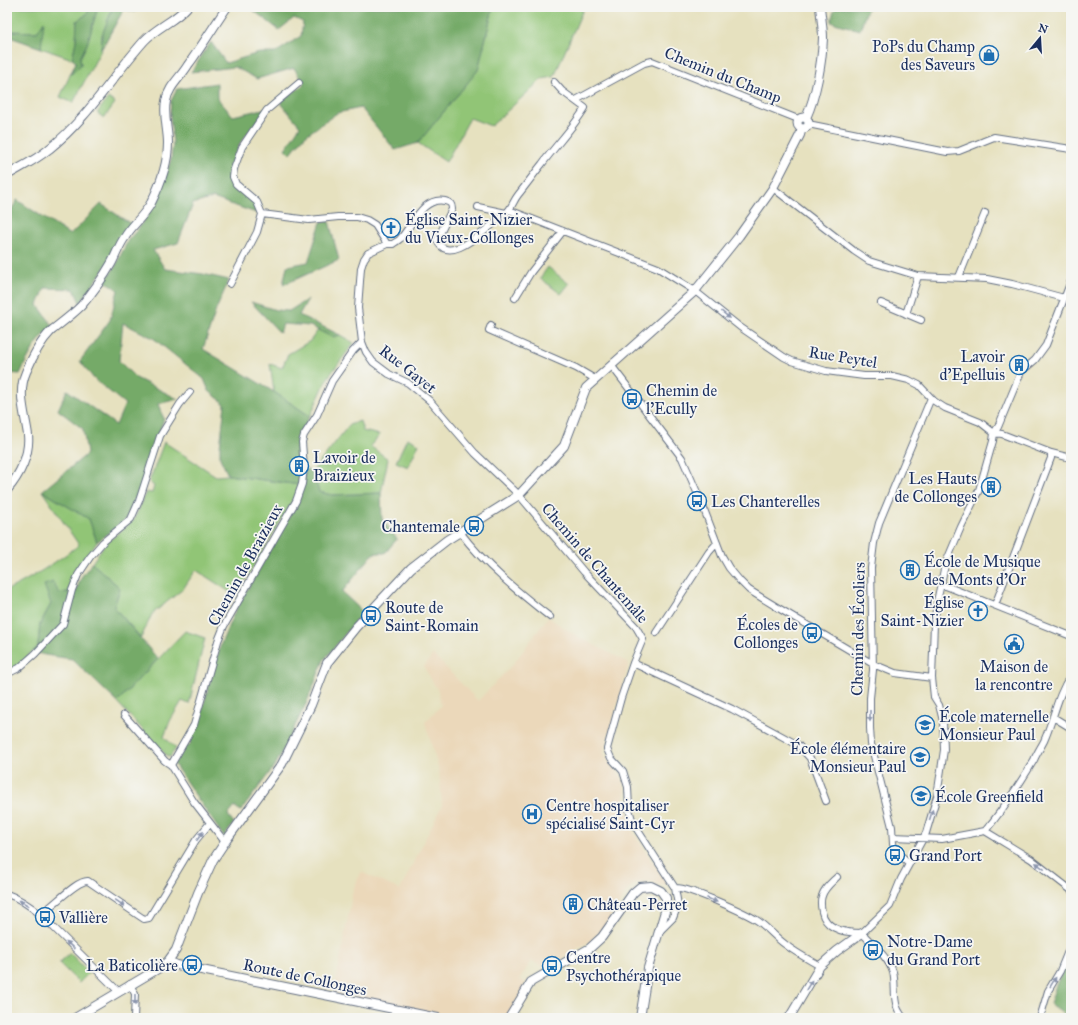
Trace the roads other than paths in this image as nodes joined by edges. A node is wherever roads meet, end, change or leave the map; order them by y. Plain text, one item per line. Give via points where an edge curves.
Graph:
1 (187, 7) edge
2 (226, 7) edge
3 (820, 7) edge
4 (554, 82) dead end
5 (299, 83) dead end
6 (576, 100) junction
7 (803, 122) junction
8 (1071, 148) edge
9 (7, 175) edge
10 (773, 188) junction
11 (478, 207) dead end
12 (507, 212) junction
13 (985, 213) dead end
14 (262, 214) junction
15 (563, 231) junction
16 (387, 244) junction
17 (918, 276) junction
18 (959, 277) junction
19 (1071, 281) edge
20 (230, 284) dead end
21 (695, 291) junction
22 (515, 298) dead end
23 (1064, 298) junction
24 (881, 303) dead end
25 (906, 314) junction
26 (921, 320) dead end
27 (491, 325) dead end
28 (362, 342) junction
29 (611, 365) junction
30 (595, 379) junction
31 (190, 392) dead end
32 (931, 398) junction
33 (994, 433) junction
34 (1051, 453) junction
35 (1071, 458) edge
36 (7, 490) edge
37 (519, 495) junction
38 (460, 532) junction
39 (717, 543) junction
40 (941, 584) junction
41 (995, 605) junction
42 (550, 617) dead end
43 (656, 633) dead end
44 (1071, 636) edge
45 (633, 663) junction
46 (873, 664) junction
47 (7, 674) edge
48 (1071, 675) edge
49 (932, 678) junction
50 (124, 715) dead end
51 (1053, 717) junction
52 (1071, 728) edge
53 (171, 765) junction
54 (826, 801) dead end
55 (210, 823) junction
56 (985, 831) junction
57 (893, 837) junction
58 (923, 839) junction
59 (224, 842) junction
60 (909, 863) junction
61 (837, 877) dead end
62 (675, 888) junction
63 (1071, 890) edge
64 (7, 894) edge
65 (40, 914) junction
66 (659, 932) junction
67 (862, 933) junction
68 (1071, 944) edge
69 (168, 961) junction
70 (820, 966) junction
71 (130, 984) junction
72 (118, 992) junction
73 (74, 1018) edge
74 (134, 1018) edge
75 (438, 1018) edge
76 (509, 1018) edge
77 (640, 1018) edge
78 (789, 1018) edge
79 (903, 1018) edge
80 (1040, 1018) edge

1 - 9 street via 145,40 73,128 48,150
2 - 36 street via 170,89 165,114 168,142 166,159 150,204 125,237 111,264 88,298 50,333 30,361 23,378 22,392 28,446 20,471
3 - 7 street via 823,47 816,85
4 - 6 street
5 - 14 street via 267,110 242,147 234,169 233,177 236,184 258,202
6 - 7 street, Chemin du Champ via 652,61
6 - 12 street via 585,108 578,120
7 - 8 street, Chemin du Champ via 947,152 958,151 994,137
7 - 10 street via 800,135
10 - 17 street via 869,261
10 - 21 street
11 - 12 street, Rue Peytel
12 - 15 street, Rue Peytel
12 - 16 street, Rue Gayet via 473,240 457,248 443,249 437,240 452,204 442,200 429,204 419,212 400,238 392,244
13 - 18 street
14 - 16 street via 309,220 357,217 375,225
14 - 20 street via 257,232
15 - 21 street, Rue Peytel via 658,268
15 - 22 street via 531,272
16 - 28 street, Rue Gayet via 368,253 361,268 358,308
17 - 18 street
17 - 25 street
18 - 23 street via 987,279
19 - 23 street
21 - 29 street
21 -> 32 street, Rue Peytel via 740,327 792,361 834,372 892,376 909,380
23 - 33 street via 1046,345 1035,360 1021,372
24 - 25 street
25 - 26 street
27 - 30 street via 489,330 576,368
28 - 37 street, Rue Gayet via 373,362 389,374 408,383 430,402 475,453
28 - 53 street, Chemin de Braizieux via 352,351 332,381 317,415 304,435 304,468 296,500 224,626 194,725
29 - 30 street
29 - 39 street via 682,458
30 - 37 street via 586,388 564,446
31 - 47 street via 160,436 131,519 102,542 78,575 63,624 35,654 19,668
32 - 33 street, Rue Peytel via 944,408 980,422
32 - 46 street, Chemin des Écoliers via 879,523 874,543 871,568
33 - 34 street
33 - 40 street via 979,490 945,565
34 - 35 street
34 - 41 street
37 - 38 street
37 - 45 street, Chemin de Chantemâle via 584,572 636,627 643,639
38 - 42 street via 504,580
38 - 59 street via 411,568 356,627 327,663 311,705 282,764
39 - 43 street
39 - 46 street via 729,568 750,590
40 - 41 street
40 - 49 street via 934,623
41 - 44 street
45 - 54 street via 798,745 810,758
45 - 62 street, Chemin de Chantemâle via 607,749 611,758 623,771 633,823
46 - 49 street via 896,673
46 -> 57 street, Chemin des Écoliers via 870,698 871,744 890,814
48 - 51 street
58 -> 49 street via 937,796 944,750 944,721 934,697
50 - 53 street
51 - 52 street
51 - 56 street via 1044,741 1026,774 1001,813
53 - 55 street
55 - 59 street
65 -> 55 street via 86,880 138,915 149,918 196,840
56 - 58 street via 942,839
63 -> 56 street via 1031,859
57 - 58 street
57 - 60 street, Chemin des Écoliers via 893,844 898,853
58 - 60 street
59 - 69 street via 207,872 176,950
60 - 67 street via 890,906
61 - 67 street via 826,889 820,904 826,923 838,929
62 - 66 street, Chemin de Chantemâle via 678,905 676,911 673,918
62 -> 70 street via 727,906 757,921 786,946
65 -> 64 street
72 -> 65 street
66 - 76 street via 666,908 666,898 661,891 651,886 640,887 602,937 590,948 531,982
66 - 77 street via 648,968
67 - 70 street
67 - 79 street via 885,957 891,968 897,1007
80 -> 68 street via 1048,991
69 - 71 street
69 - 75 street, Route de Collonges via 266,984
78 -> 70 street
71 - 72 street
71 -> 74 street via 135,994
72 - 73 street

